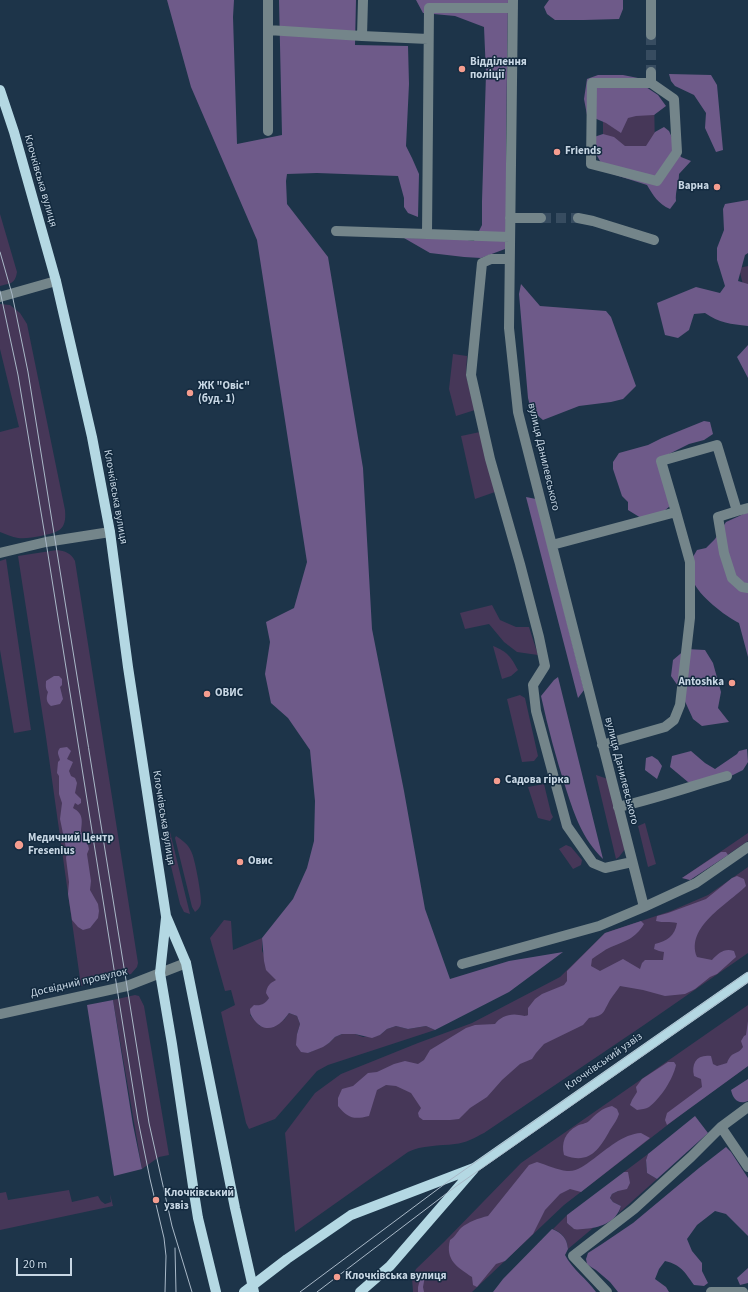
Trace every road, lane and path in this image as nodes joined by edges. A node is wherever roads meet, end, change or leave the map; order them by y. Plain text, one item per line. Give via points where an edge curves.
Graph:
1 (268, 0) edge
2 (363, 0) edge
3 (651, 0) edge
4 (513, 4) edge
5 (268, 30) junction
6 (651, 35) tunnel mouth
7 (362, 36) junction
8 (428, 39) junction
9 (651, 72) tunnel mouth
10 (652, 83) junction
11 (0, 90) edge
12 (268, 131) dead end
13 (510, 218) junction
14 (541, 218) tunnel mouth
15 (578, 218) tunnel mouth
16 (336, 231) dead end
17 (427, 234) junction
18 (509, 237) junction
19 (654, 240) dead end
20 (509, 258) junction
21 (56, 281) junction
22 (0, 297) edge
23 (748, 508) edge
24 (737, 511) junction
25 (676, 512) junction
26 (110, 532) junction
27 (552, 545) junction
28 (0, 553) edge
29 (748, 588) edge
30 (602, 745) junction
31 (727, 776) dead end
32 (618, 807) junction
33 (748, 847) edge
34 (632, 862) junction
35 (644, 907) junction
36 (166, 916) junction
37 (186, 963) junction
38 (462, 964) dead end
39 (160, 973) junction
40 (748, 976) edge
41 (0, 1014) edge
42 (748, 1107) edge
43 (721, 1127) junction
44 (748, 1167) edge
45 (474, 1168) junction
46 (254, 1289) edge
47 (216, 1292) edge
48 (244, 1292) edge
49 (360, 1292) edge
50 (607, 1292) edge
51 (711, 1292) edge
52 (743, 1292) edge

1 - 5 street
2 - 7 street
3 - 6 street
4 - 8 street via 429,8
4 - 13 street, вулиця Данилевського
5 - 7 street
5 - 12 street
7 - 8 street
8 - 17 street
9 - 10 street
10 - 10 street via 674,98 677,148 677,152 657,181 591,164 592,83
11 - 21 main road, Клочківська вулиця
13 - 14 street
13 - 18 street, вулиця Данилевського
15 - 19 street
16 - 17 street
17 - 18 street
18 - 20 street, вулиця Данилевського
20 - 27 street, вулиця Данилевського via 509,328 518,412
20 - 34 street via 491,259 482,263 471,375 490,458 545,666 533,685 536,711 567,826 593,863 605,868
21 - 22 street
21 - 26 main road, Клочківська вулиця via 92,437
23 - 24 street
24 - 25 street via 717,445 661,461
24 - 29 street via 718,516 724,553 732,578 742,587
25 - 27 street
25 - 30 street via 690,562 690,618 680,705 674,720 665,727
26 - 28 street via 46,542
26 - 36 main road, Клочківська вулиця
27 - 30 street, вулиця Данилевського
30 - 32 street, вулиця Данилевського
31 - 32 street
32 - 34 street, вулиця Данилевського
33 - 35 street via 696,883
34 - 35 street, вулиця Данилевського
35 - 38 street via 599,926
36 - 37 main road, Клочківська вулиця
36 - 39 main road, Клочківська вулиця
37 - 39 street, Досвідний провулок
37 - 46 main road, Клочківська вулиця via 235,1208
39 - 41 street, Досвідний провулок via 127,986
39 - 47 main road, Клочківська вулиця via 198,1218
40 - 45 main road, Клочківський узвіз
42 - 43 street
43 - 44 street
43 - 50 street via 634,1209 573,1256
45 - 46 main road, Клочківський узвіз via 351,1215 286,1259
45 - 49 main road, Клочківський узвіз via 390,1266
46 - 48 main road, Клочківський узвіз
51 - 52 street

